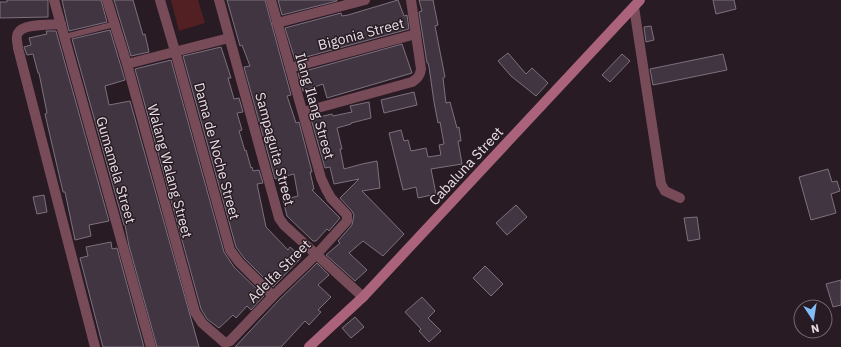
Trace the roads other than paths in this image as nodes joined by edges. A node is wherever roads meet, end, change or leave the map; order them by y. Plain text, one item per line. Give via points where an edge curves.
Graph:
1 (54, 0) edge
2 (107, 0) edge
3 (160, 0) edge
4 (219, 0) edge
5 (271, 0) edge
6 (365, 0) edge
7 (411, 0) edge
8 (637, 3) edge
9 (277, 23) junction
10 (61, 24) junction
11 (114, 24) junction
12 (416, 34) junction
13 (64, 38) junction
14 (230, 38) junction
15 (175, 51) junction
16 (127, 64) junction
17 (290, 68) junction
18 (303, 112) junction
19 (680, 198) dead end
20 (345, 212) joint
21 (316, 255) junction
22 (273, 296) junction
23 (362, 297) junction
24 (221, 341) joint
25 (95, 347) edge
26 (151, 347) edge
27 (309, 347) edge

1 - 10 street, Gumamela Street
2 - 11 street, Walang Walang Street
3 - 15 street, Dama de Noche Street
4 - 14 street, Sampaguita Street
5 - 9 street, Ilang Ilang Street
6 - 9 street
7 - 12 street
8 - 19 street via 661,184 665,190
8 - 23 main road, Cabaluna Street
9 - 17 street, Ilang Ilang Street
10 - 13 street, Gumamela Street
10 - 25 street via 32,25 23,28 18,32 18,48
11 - 13 lane
11 - 16 street, Walang Walang Street
12 - 17 street, Bigonia Street
12 - 18 street via 421,69 418,78 412,82
13 - 26 street, Gumamela Street
14 - 15 street
14 - 21 street, Sampaguita Street via 279,218
15 - 16 street
15 - 22 street, Dama de Noche Street via 230,250
16 - 24 street, Walang Walang Street via 194,312
17 - 18 street, Ilang Ilang Street
18 - 20 street, Ilang Ilang Street via 326,189
20 - 21 street, Adelfa Street via 347,221
21 - 22 street, Adelfa Street
21 - 23 street, Sampaguita Street
22 - 24 street, Adelfa Street via 230,341
23 - 27 main road, Cabaluna Street

